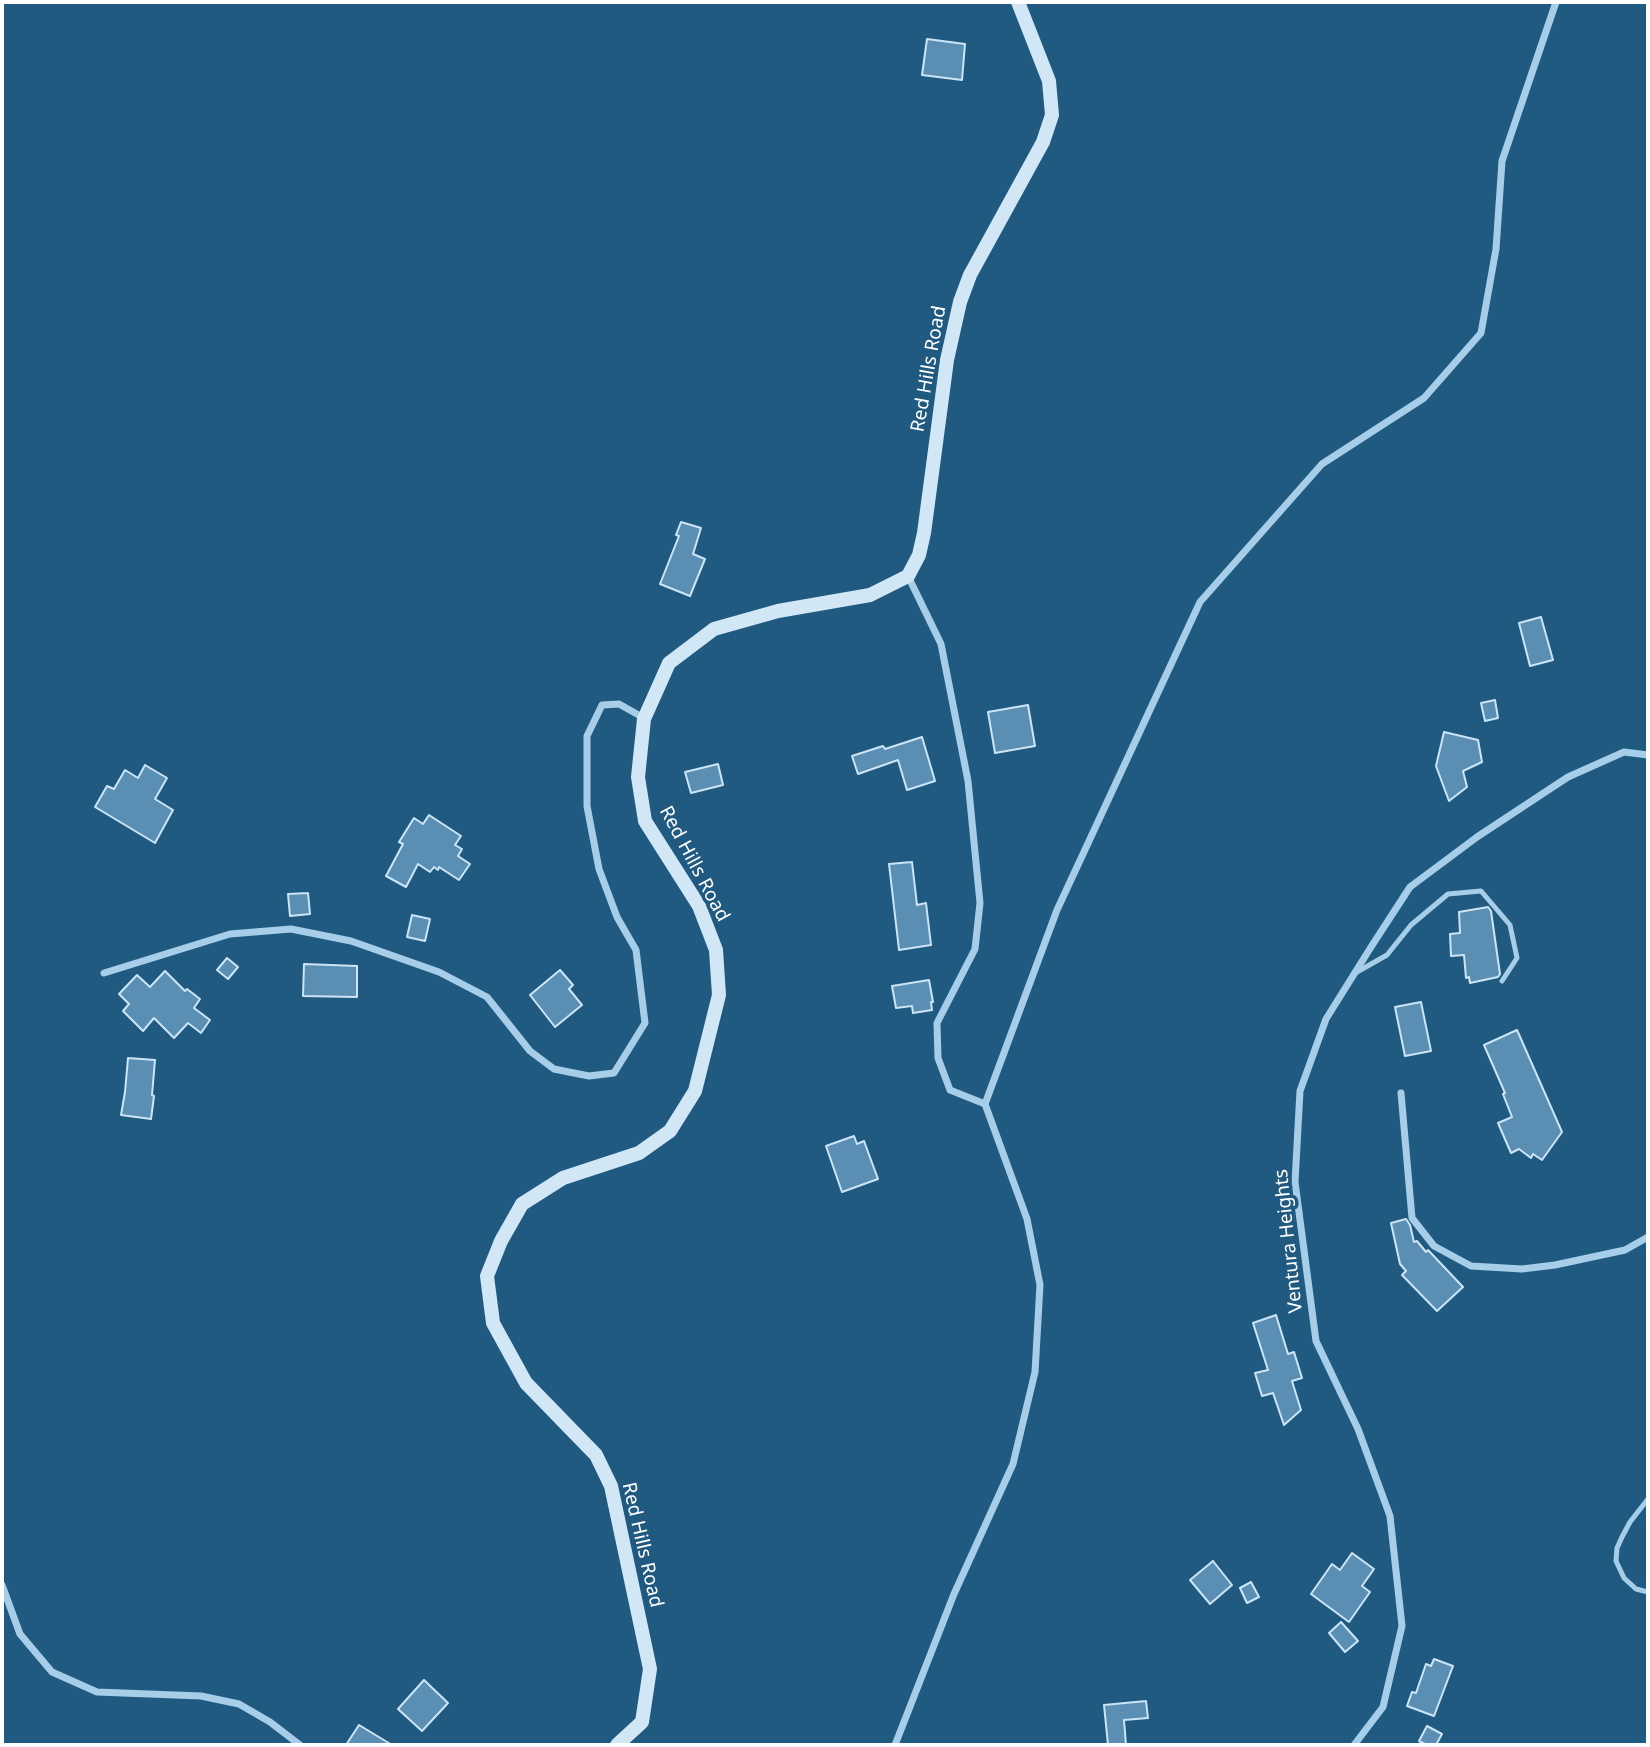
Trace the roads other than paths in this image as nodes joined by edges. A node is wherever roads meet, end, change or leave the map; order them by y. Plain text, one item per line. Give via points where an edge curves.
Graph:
1 (1018, 2) edge
2 (1556, 2) edge
3 (908, 576) junction
4 (644, 719) junction
5 (1648, 755) edge
6 (104, 973) dead end
7 (1354, 974) junction
8 (1502, 981) dead end
9 (1401, 1093) dead end
10 (985, 1104) junction
11 (1648, 1237) edge
12 (1648, 1499) edge
13 (2, 1585) edge
14 (1648, 1592) edge
15 (300, 1745) edge
16 (617, 1745) edge
17 (895, 1745) edge
18 (1354, 1745) edge

1 - 3 main road, Red Hills Road via 1049,81 1052,114 1043,142 970,275 960,302 947,360 924,533
2 - 10 street via 1502,161 1496,249 1481,333 1424,398 1322,464 1200,602 1057,909
3 - 4 main road, Red Hills Road via 870,595 778,611 714,629 669,663
3 - 10 street via 941,644 968,781 980,903 975,949 937,1023 938,1058 950,1090
4 - 6 street via 619,704 602,705 587,736 587,806 599,869 617,917 636,950 645,1023 614,1073 589,1076 554,1069 530,1051 487,997 439,972 351,941 303,931 230,934
4 - 16 main road, Red Hills Road via 638,778 645,821 699,906 716,950 719,995 695,1091 670,1131 639,1153 563,1178 522,1204 500,1241 487,1276 493,1323 526,1383 596,1455 611,1486 650,1669 642,1723
5 - 7 street, Ventura Heights via 1624,752 1568,777 1477,837 1410,887
7 - 8 lane via 1387,955 1411,925 1448,894 1481,891 1510,925 1517,958
7 - 18 street, Ventura Heights via 1326,1019 1300,1091 1295,1182 1316,1341 1390,1516 1402,1626 1383,1707
9 - 11 street via 1412,1218 1434,1246 1471,1266 1522,1269 1625,1250
10 - 17 street via 1027,1219 1041,1285 1035,1372 1013,1464 954,1594
12 - 14 lane via 1626,1530 1616,1562 1624,1578
13 - 15 street via 20,1634 52,1672 97,1692 201,1696 239,1704

